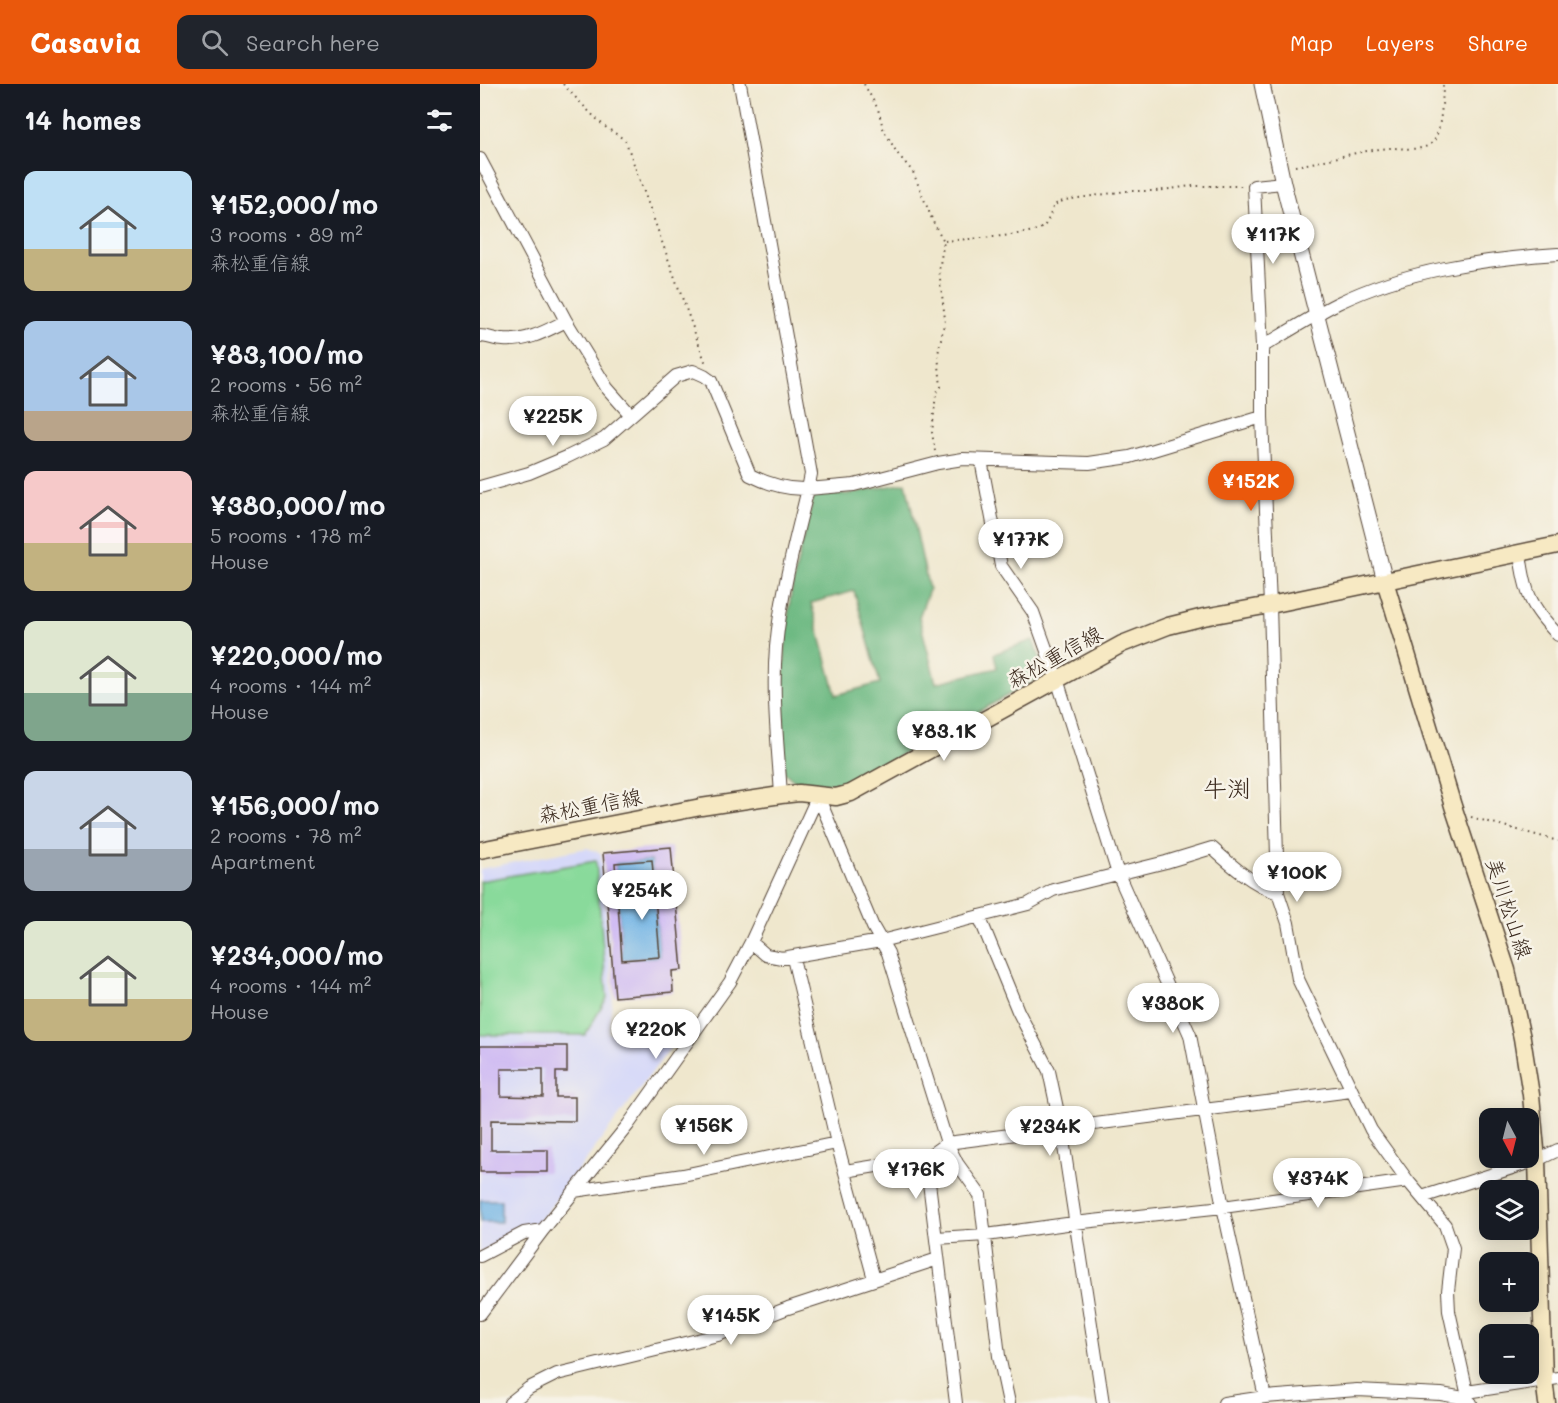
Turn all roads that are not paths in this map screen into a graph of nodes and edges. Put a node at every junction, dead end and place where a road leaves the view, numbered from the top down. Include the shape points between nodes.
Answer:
1 (740, 84) edge
2 (1262, 84) edge
3 (480, 159) edge
4 (1282, 175) junction
5 (1558, 254) edge
6 (1317, 316) junction
7 (566, 321) junction
8 (480, 336) edge
9 (1262, 347) junction
10 (630, 414) junction
11 (1262, 417) junction
12 (981, 460) junction
13 (480, 487) edge
14 (808, 489) junction
15 (1558, 545) edge
16 (1520, 553) junction
17 (1385, 581) junction
18 (1270, 605) junction
19 (1558, 635) edge
20 (1057, 679) junction
21 (781, 795) junction
22 (818, 796) junction
23 (480, 850) edge
24 (1118, 874) junction
25 (1278, 893) junction
26 (979, 916) junction
27 (881, 941) junction
28 (752, 942) junction
29 (793, 957) junction
30 (1351, 1091) junction
31 (1533, 1108) edge
32 (1205, 1109) junction
33 (1061, 1127) junction
34 (837, 1143) junction
35 (947, 1143) junction
36 (1558, 1150) edge
37 (926, 1158) junction
38 (1539, 1159) edge
39 (1512, 1168) edge
40 (1538, 1168) edge
41 (845, 1171) junction
42 (1408, 1181) junction
43 (574, 1191) junction
44 (1422, 1197) junction
45 (1223, 1207) junction
46 (1074, 1223) junction
47 (543, 1230) junction
48 (986, 1235) junction
49 (936, 1238) junction
50 (480, 1256) edge
51 (938, 1259) junction
52 (874, 1279) junction
53 (480, 1314) edge
54 (1551, 1378) edge
55 (1265, 1397) junction
56 (1368, 1397) edge
57 (1467, 1398) edge
58 (1287, 1399) edge
59 (510, 1403) edge
60 (956, 1403) edge
61 (1009, 1403) edge
62 (1103, 1403) edge
63 (1224, 1403) edge
64 (1547, 1403) edge

1 - 14 street via 811,474
2 - 4 street
3 - 7 street
4 - 6 street
4 - 9 street via 1254,186
5 - 6 street via 1477,262 1410,276 1338,303
6 - 9 street
6 - 17 street
7 - 8 street via 524,339
7 - 10 street via 607,388
9 - 11 street
10 - 13 street via 604,439 529,473
10 - 14 street via 676,376 693,371 704,375 711,381 750,475 766,483
11 - 12 street via 1130,457 1044,463
11 - 18 street
12 - 14 street via 938,463 854,485
12 - 20 street via 1001,566 1033,612
14 - 21 street via 783,592 776,648
15 - 16 main road, 森松重信線
16 - 17 main road, 森松重信線
16 - 19 street via 1528,597
17 - 18 main road, 森松重信線
17 - 31 main road, 美川松山線 via 1507,970
18 - 20 main road, 森松重信線 via 1168,626 1122,644
18 - 25 street
20 - 22 main road, 森松重信線 via 851,793
20 - 24 street
21 - 22 main road, 森松重信線
21 - 23 main road, 森松重信線
22 - 27 street
22 - 28 street
24 - 25 street via 1212,848 1265,889
24 - 26 street via 1053,890 1028,904
24 - 32 street via 1190,1035
25 - 30 street via 1288,922 1298,979
26 - 27 street
26 - 33 street via 1018,1011 1049,1071
27 - 29 street
27 - 35 street
28 - 29 street via 766,955
28 - 43 street via 730,982 628,1125
29 - 34 street
30 - 32 street
30 - 42 street via 1371,1130
32 - 33 street
32 - 45 street
33 - 35 street
33 - 46 street
34 - 41 street
34 - 43 street via 683,1175
35 - 37 street
35 - 48 street via 980,1195
36 - 38 street
37 - 41 street
37 - 49 street
39 - 44 street
40 - 54 main road, 美川松山線
41 - 52 street
42 - 44 street
42 - 45 street
43 - 47 street
44 - 57 street via 1445,1225 1453,1248 1449,1311
45 - 46 street
45 - 55 street
46 - 48 street
46 - 62 street
47 - 50 street via 524,1233
47 - 53 street
48 - 49 street
48 - 61 street via 999,1356
49 - 51 street
51 - 52 street
51 - 60 street
52 - 59 street via 718,1335 557,1374
54 - 57 street
54 - 64 main road, 美川松山線
55 - 58 street
55 - 63 street
56 - 57 street via 1441,1394
56 - 58 street

